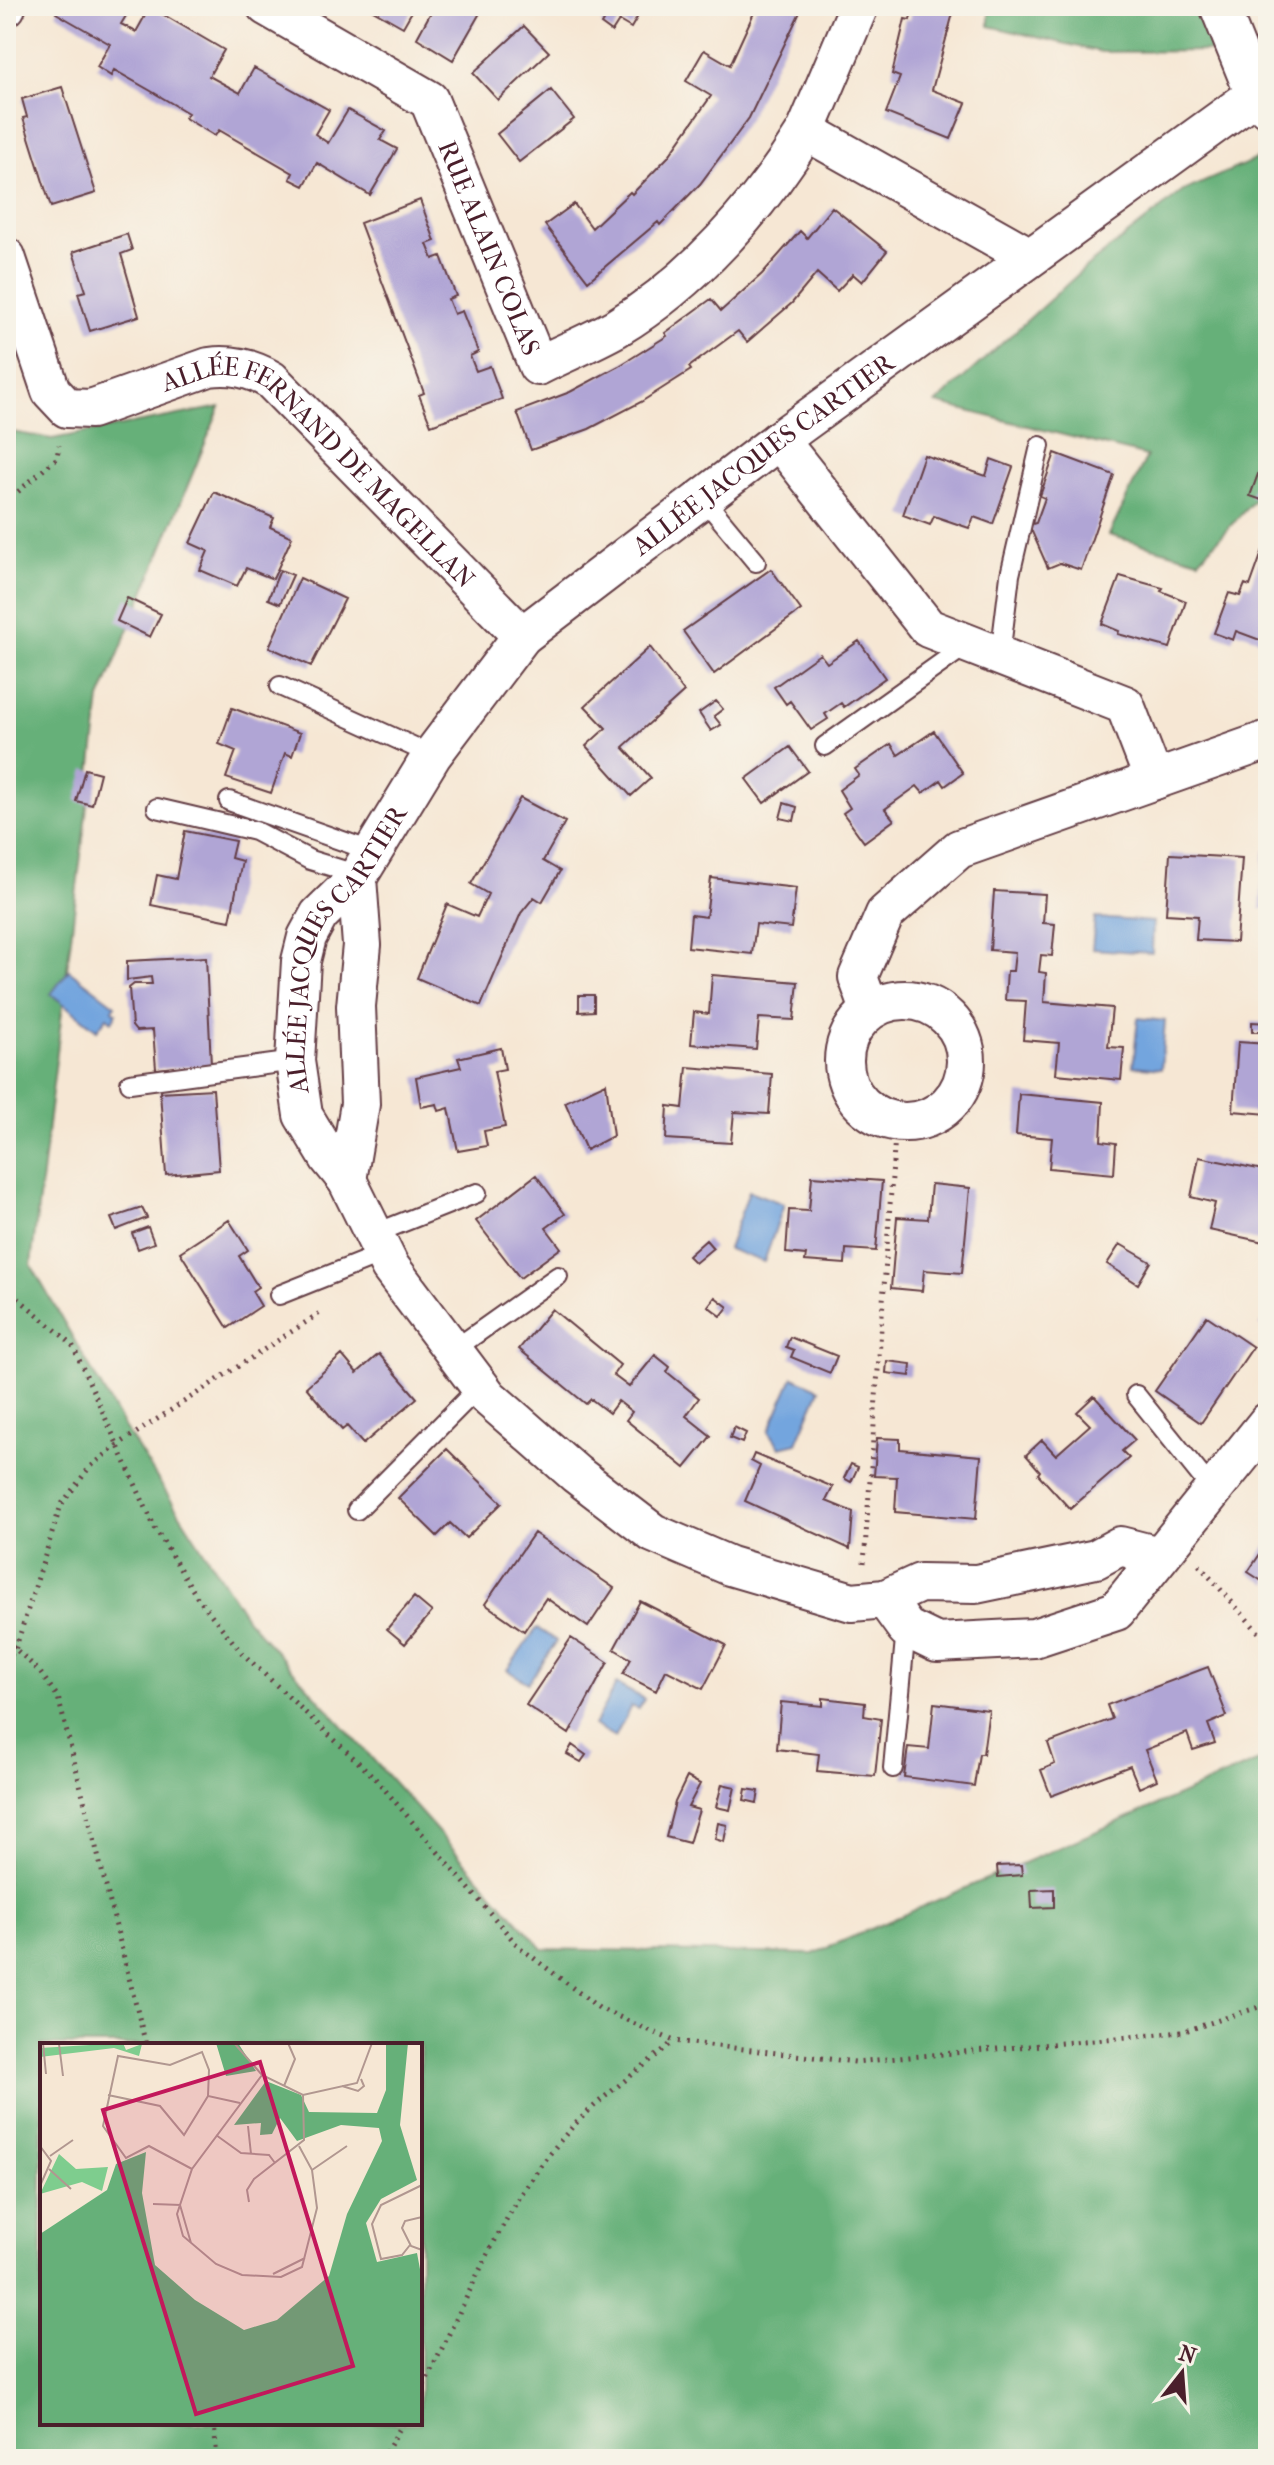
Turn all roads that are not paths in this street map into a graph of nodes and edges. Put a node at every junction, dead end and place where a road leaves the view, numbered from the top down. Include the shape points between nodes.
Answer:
1 (266, 6) edge
2 (859, 6) edge
3 (1219, 6) edge
4 (1261, 102) edge
5 (806, 131) junction
6 (6, 257) edge
7 (1030, 257) junction
8 (779, 440) junction
9 (1040, 446) dead end
10 (703, 498) junction
11 (756, 562) dead end
12 (522, 636) junction
13 (984, 650) junction
14 (280, 686) dead end
15 (1268, 740) edge
16 (825, 746) dead end
17 (432, 755) junction
18 (1154, 780) junction
19 (229, 801) dead end
20 (157, 808) dead end
21 (362, 868) junction
22 (870, 1010) junction
23 (295, 1061) junction
24 (130, 1083) dead end
25 (359, 1114) junction
26 (309, 1128) junction
27 (347, 1180) junction
28 (477, 1193) dead end
29 (376, 1245) junction
30 (558, 1276) dead end
31 (279, 1295) dead end
32 (452, 1351) junction
33 (480, 1386) junction
34 (1136, 1395) dead end
35 (1265, 1434) edge
36 (1214, 1492) junction
37 (357, 1510) dead end
38 (1167, 1547) junction
39 (884, 1609) junction
40 (893, 1768) dead end

1 - 5 street, RUE ALAIN COLAS via 429,100 538,366 617,328 691,271 778,176
2 - 5 street
3 - 4 street
4 - 7 street, ALLÉE JACQUES CARTIER
5 - 7 street
6 - 12 street, ALLÉE FERNAND DE MAGELLAN via 51,391 67,408 91,409 209,367 257,372 271,380
7 - 8 street, ALLÉE JACQUES CARTIER
8 - 10 street, ALLÉE JACQUES CARTIER
8 - 13 street via 928,628
9 - 13 lane via 1010,575
10 - 11 lane
10 - 12 street, ALLÉE JACQUES CARTIER
12 - 17 street, ALLÉE JACQUES CARTIER
13 - 16 lane
13 - 18 street via 1125,705
14 - 17 lane
15 - 18 street
17 - 21 street, ALLÉE JACQUES CARTIER
18 - 22 street via 959,849 885,914 858,977
19 - 21 lane
20 - 21 lane via 255,831 310,860
21 - 23 street, ALLÉE JACQUES CARTIER via 319,915 307,937
21 - 25 street via 356,1006
22 - 22 street via 845,1043 848,1085 859,1102 896,1122 935,1115 961,1086 966,1067 965,1047 951,1021 927,1004 908,999
23 - 24 lane
23 - 26 street, ALLÉE JACQUES CARTIER
25 - 26 street via 347,1130 337,1133
25 - 27 street
26 - 27 street, ALLÉE JACQUES CARTIER
27 - 29 street, ALLÉE JACQUES CARTIER
28 - 29 lane
29 - 31 lane
29 - 32 street, ALLÉE JACQUES CARTIER
30 - 32 lane
32 - 33 street, ALLÉE JACQUES CARTIER
33 - 37 lane
33 - 39 street, ALLÉE JACQUES CARTIER via 576,1474 653,1533 730,1566
34 - 36 lane
35 - 36 street, ALLÉE JACQUES CARTIER
36 - 38 street, ALLÉE JACQUES CARTIER
38 - 39 street via 1120,1546 1096,1559 976,1584 920,1583
38 - 39 street, ALLÉE JACQUES CARTIER via 1116,1611 1034,1638 937,1643
39 - 40 lane

